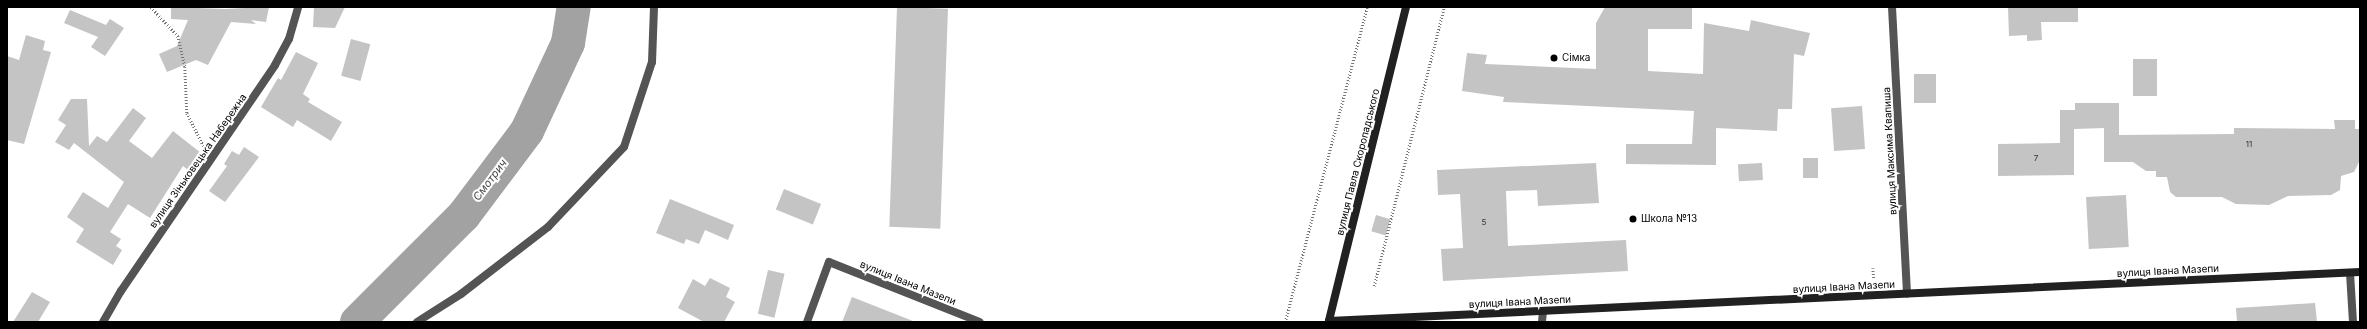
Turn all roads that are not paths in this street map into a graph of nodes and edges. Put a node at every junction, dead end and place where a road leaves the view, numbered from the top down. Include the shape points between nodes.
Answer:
1 (298, 7) edge
2 (654, 7) edge
3 (1406, 7) edge
4 (1892, 7) edge
5 (2360, 272) edge
6 (2350, 273) junction
7 (1907, 294) junction
8 (1543, 311) junction
9 (1329, 321) edge
10 (103, 322) edge
11 (417, 322) edge
12 (807, 322) edge
13 (980, 322) edge
14 (1542, 322) edge
15 (2353, 322) edge

1 - 10 street, вулиця Зіньковецька Набережна via 289,39 275,65
2 - 11 street via 652,62 624,147 548,227 461,294
3 - 9 street, вулиця Павла Скоропадського
4 - 7 street, вулиця Максима Квапиша
5 - 6 street, вулиця Івана Мазепи
6 - 7 street, вулиця Івана Мазепи
6 - 15 street
7 - 8 street, вулиця Івана Мазепи
8 - 9 street, вулиця Івана Мазепи
8 - 14 street
12 - 13 street, вулиця Івана Мазепи via 829,262

